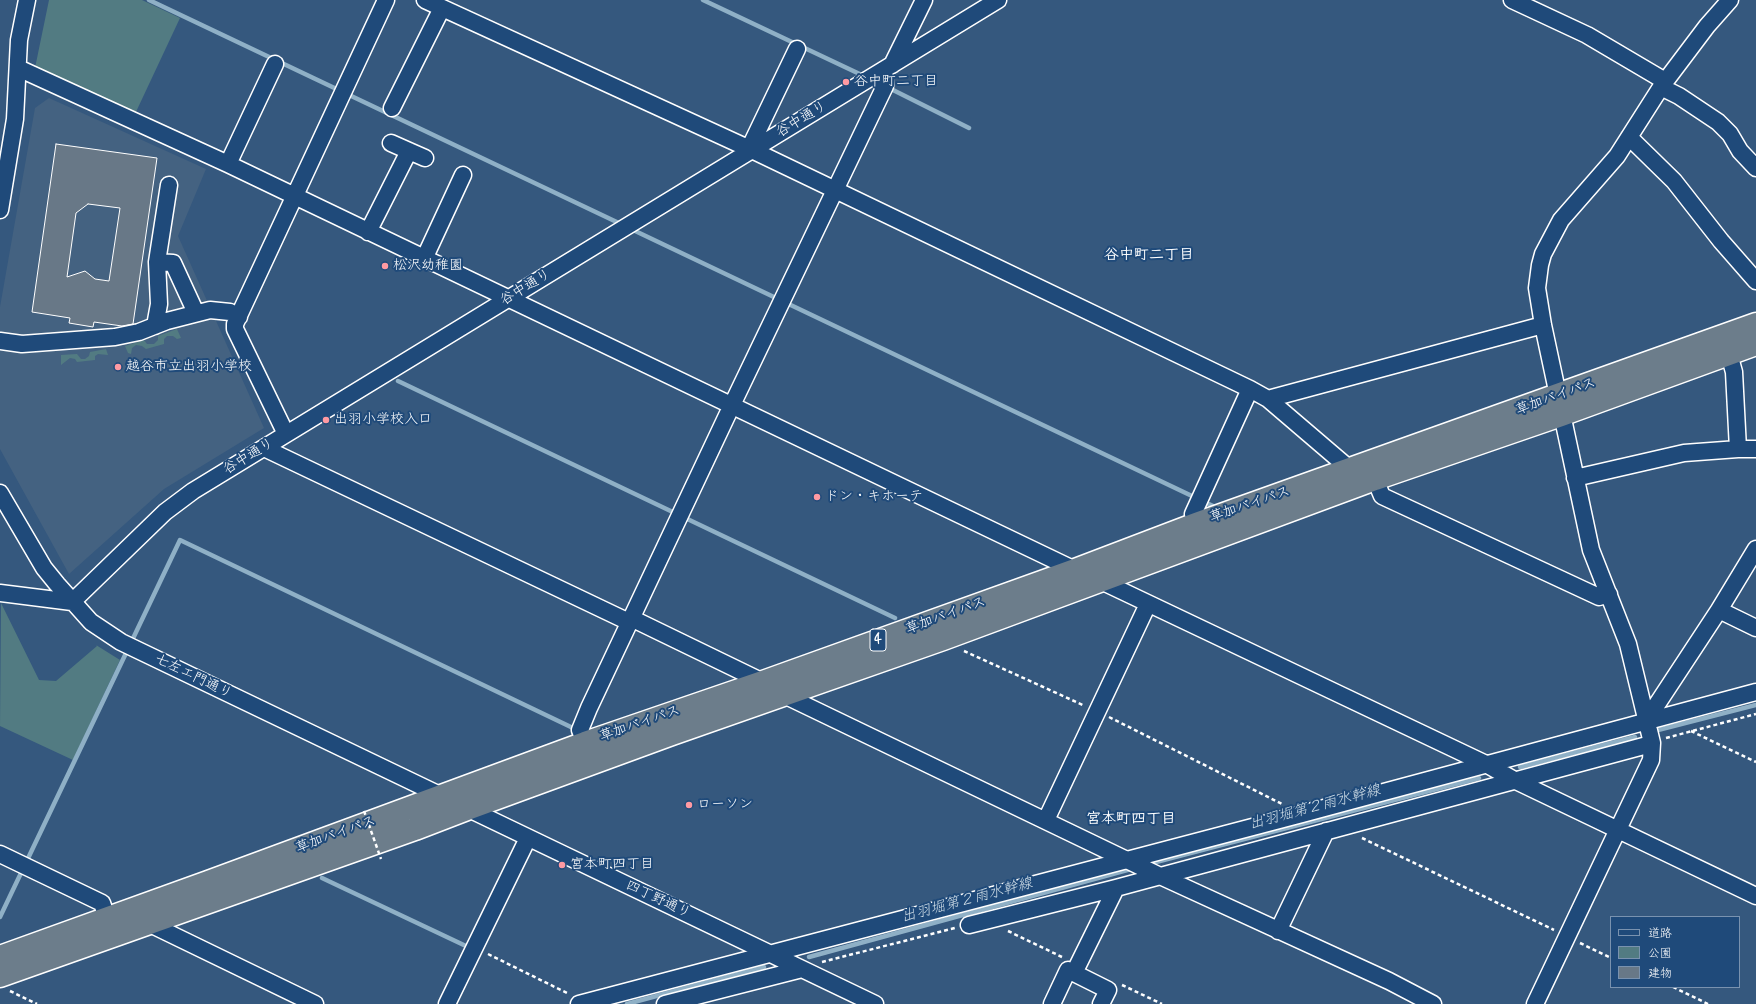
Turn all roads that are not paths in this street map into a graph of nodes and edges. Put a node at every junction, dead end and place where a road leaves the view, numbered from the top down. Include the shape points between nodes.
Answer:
1 (26, 0) edge
2 (386, 0) edge
3 (425, 0) edge
4 (924, 0) edge
5 (1512, 0) edge
6 (1730, 0) edge
7 (994, 1) edge
8 (442, 8) junction
9 (797, 49) dead end
10 (275, 64) dead end
11 (888, 67) junction
12 (18, 68) junction
13 (1663, 84) junction
14 (392, 108) dead end
15 (1629, 137) junction
16 (391, 143) dead end
17 (750, 150) junction
18 (409, 151) junction
19 (424, 158) dead end
20 (228, 164) junction
21 (1756, 168) edge
22 (463, 175) dead end
23 (169, 185) dead end
24 (834, 190) junction
25 (294, 197) junction
26 (0, 210) edge
27 (368, 232) junction
28 (424, 259) junction
29 (157, 262) junction
30 (1756, 281) edge
31 (508, 299) junction
32 (196, 313) junction
33 (239, 317) junction
34 (1756, 324) edge
35 (1543, 325) junction
36 (155, 326) junction
37 (0, 341) edge
38 (1756, 344) edge
39 (1730, 354) junction
40 (1250, 389) junction
41 (1268, 399) junction
42 (732, 405) junction
43 (1559, 406) junction
44 (286, 434) junction
45 (264, 448) junction
46 (1738, 449) junction
47 (1756, 449) edge
48 (1351, 470) junction
49 (1575, 478) junction
50 (1375, 479) junction
51 (0, 493) edge
52 (1196, 524) junction
53 (1756, 549) edge
54 (1074, 570) junction
55 (1101, 581) junction
56 (0, 593) edge
57 (1608, 594) junction
58 (72, 602) junction
59 (1148, 604) junction
60 (1719, 610) junction
61 (630, 620) junction
62 (1756, 628) edge
63 (763, 682) junction
64 (1756, 692) edge
65 (784, 694) junction
66 (1646, 721) junction
67 (585, 743) junction
68 (1652, 743) junction
69 (1486, 764) junction
70 (1516, 781) junction
71 (441, 796) junction
72 (467, 809) junction
73 (1046, 820) junction
74 (1333, 829) junction
75 (1617, 831) junction
76 (528, 838) junction
77 (0, 854) edge
78 (1127, 859) junction
79 (1158, 875) junction
80 (1116, 888) junction
81 (1756, 896) edge
82 (107, 918) junction
83 (150, 924) junction
84 (969, 925) road end
85 (1278, 931) junction
86 (771, 954) junction
87 (0, 957) edge
88 (800, 968) junction
89 (1074, 973) junction
90 (4, 983) edge
91 (582, 1003) edge
92 (315, 1004) edge
93 (447, 1004) edge
94 (665, 1004) edge
95 (875, 1004) edge
96 (1052, 1004) edge
97 (1101, 1004) edge
98 (1433, 1004) edge
99 (1535, 1004) edge

1 - 12 street via 19,40
2 - 25 street
3 - 8 street
4 - 11 street
5 - 13 street via 1587,35
6 - 13 street
7 - 11 street, 谷中通り
8 - 14 street
8 - 17 street
9 - 17 street
10 - 20 street
11 - 17 street, 谷中通り
11 - 24 street via 885,86
12 - 20 street
12 - 26 street via 15,119
13 - 15 street
13 - 21 street via 1718,122
15 - 30 street via 1674,181 1721,242
15 - 35 street via 1617,156 1561,220 1543,254 1537,288
16 - 18 street
17 - 24 street
17 - 31 street, 谷中通り
18 - 19 street
18 - 27 street
20 - 25 street
22 - 28 street
23 - 29 street
24 - 40 street
24 - 42 street
25 - 27 street
25 - 33 street
27 - 28 street
28 - 31 street
29 - 32 street via 173,263
29 - 36 street via 158,304
31 - 42 street
31 - 44 street, 谷中通り
32 - 33 street via 219,310
32 - 36 street
33 - 44 street via 235,329
34 - 43 highway, 草加バイパス / 4
35 - 41 street
35 - 43 street
36 - 37 street via 139,332 92,340 22,344
38 - 39 highway, 草加バイパス / 4
39 - 43 highway, 草加バイパス / 4
39 - 46 street via 1734,372
40 - 41 street
40 - 52 street via 1193,514
41 - 48 street
42 - 54 street
42 - 61 street
43 - 48 highway, 草加バイパス / 4
43 - 49 street
43 - 50 highway, 草加バイパス / 4
44 - 45 street, 谷中通り
45 - 58 street, 谷中通り via 178,501
45 - 61 street
46 - 47 street
46 - 49 street via 1684,453
48 - 52 highway, 草加バイパス / 4
49 - 57 street via 1591,550
50 - 55 highway, 草加バイパス / 4
50 - 57 street via 1382,496 1599,597
51 - 58 street, 七左エ門通り via 44,568
52 - 54 highway, 草加バイパス / 4
53 - 60 street
54 - 55 street
54 - 63 highway, 草加バイパス / 4
55 - 59 street
55 - 65 highway, 草加バイパス / 4
56 - 58 street
57 - 66 street via 1628,644
58 - 71 street, 七左エ門通り via 91,622 121,642
59 - 69 street
59 - 73 street
60 - 62 street
60 - 66 street
61 - 63 street
61 - 67 street via 580,730
63 - 67 highway, 草加バイパス / 4
64 - 66 street
65 - 72 highway, 草加バイパス / 4
65 - 73 street
66 - 68 street
66 - 69 street
67 - 71 highway, 草加バイパス / 4
68 - 70 street
68 - 75 street via 1651,760
69 - 70 street
69 - 78 street
70 - 74 street
70 - 75 street
71 - 72 street, 四丁野通り
71 - 82 highway, 草加バイパス / 4
72 - 76 street, 四丁野通り
72 - 83 highway, 草加バイパス / 4 via 415,830
73 - 78 street
74 - 79 street
74 - 85 street
75 - 81 street
75 - 99 street
76 - 86 street, 四丁野通り
76 - 93 street
77 - 82 street via 102,903
78 - 79 street
78 - 86 street
79 - 80 street
79 - 85 street
80 - 84 street via 1099,890
80 - 89 street
82 - 87 highway, 草加バイパス / 4
83 - 90 highway, 草加バイパス / 4
83 - 92 street
85 - 98 street via 1389,981
86 - 88 street, 四丁野通り
86 - 91 street
88 - 94 street
88 - 95 street, 四丁野通り
89 - 96 street via 1068,970
89 - 97 street via 1108,990

